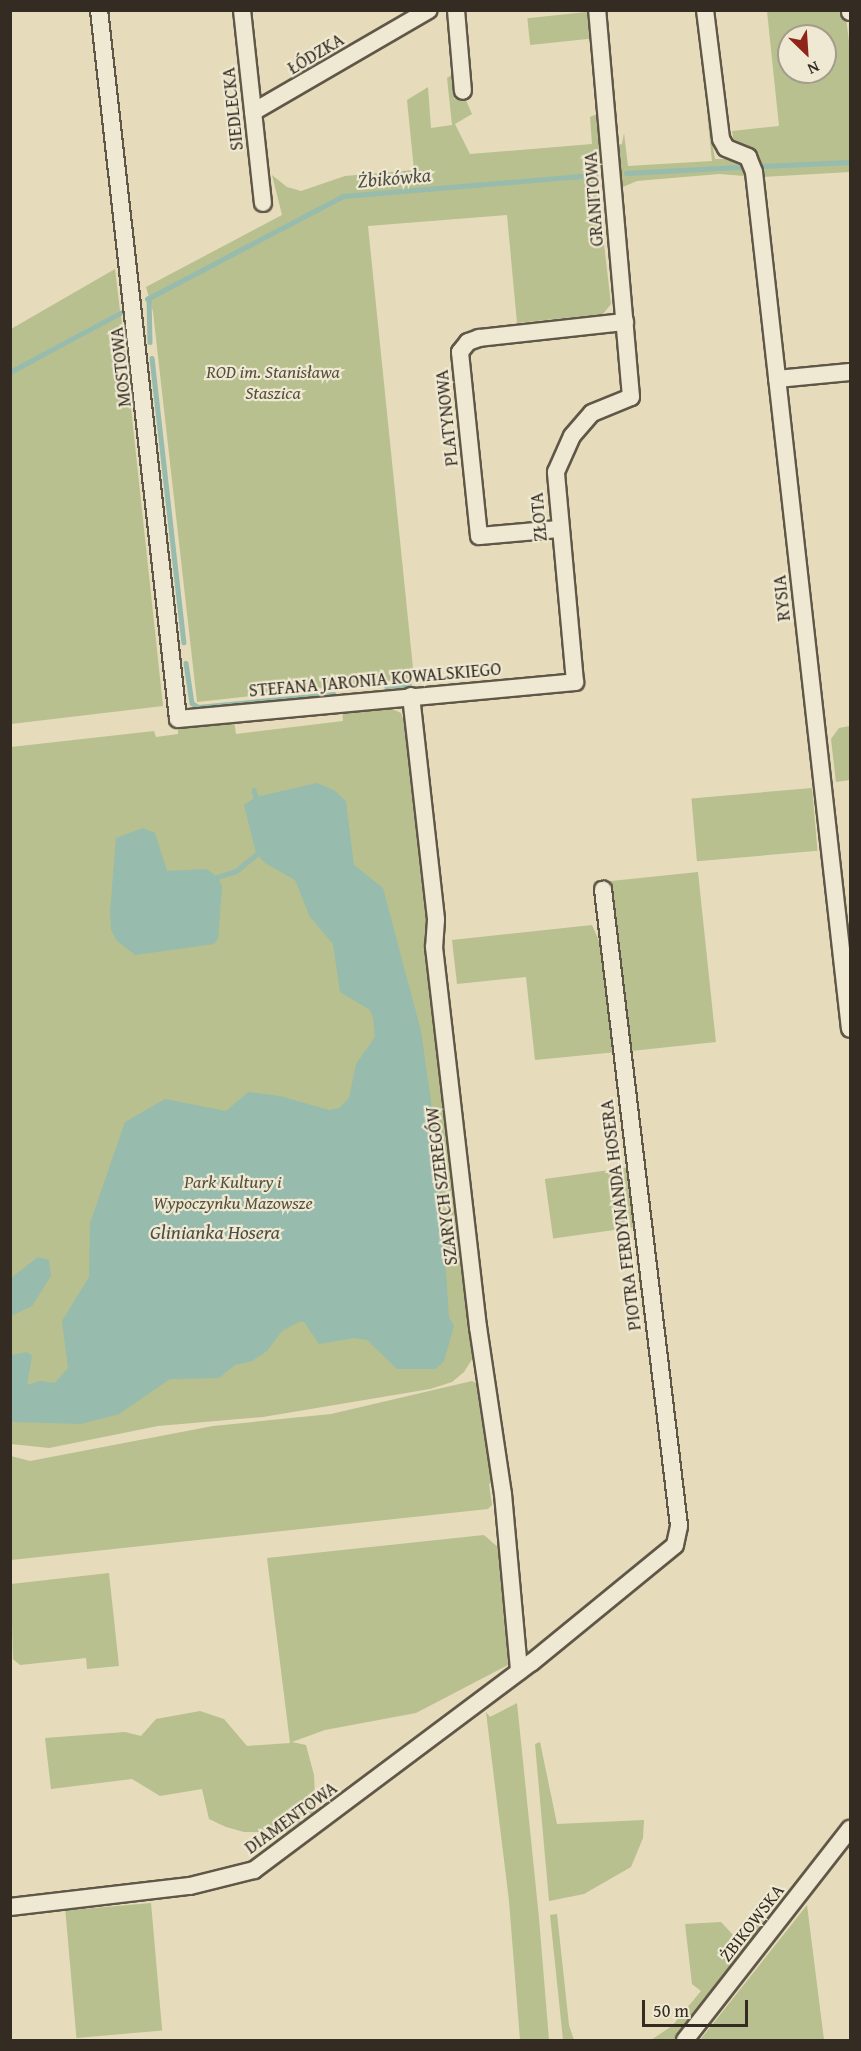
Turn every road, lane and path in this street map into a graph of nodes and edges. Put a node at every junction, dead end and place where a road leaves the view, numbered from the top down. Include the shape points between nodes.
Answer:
1 (99, 10) edge
2 (242, 10) edge
3 (429, 10) edge
4 (456, 10) edge
5 (597, 10) edge
6 (705, 10) edge
7 (463, 91) dead end
8 (253, 112) junction
9 (263, 203) dead end
10 (625, 322) junction
11 (850, 372) edge
12 (777, 379) junction
13 (630, 386) joint
14 (559, 529) junction
15 (575, 682) joint
16 (411, 696) junction
17 (178, 719) joint
18 (603, 890) dead end
19 (850, 1029) edge
20 (678, 1535) joint
21 (519, 1671) junction
22 (850, 1829) edge
23 (10, 1906) edge
24 (685, 2040) edge

1 - 17 street, MOSTOWA
2 - 8 street, SIEDLECKA
3 - 8 street, ŁÓDZKA
4 - 7 street
5 - 10 street, GRANITOWA
6 - 12 street, RYSIA via 721,140 726,148 746,155 752,164
8 - 9 street, SIEDLECKA
10 - 13 street, GRANITOWA
10 - 14 street, PLATYNOWA via 479,338 468,342 460,352 479,536
11 - 12 street
12 - 19 street, RYSIA
13 - 14 street, ZŁOTA via 631,397 592,413 565,447 555,481
14 - 15 street, ZŁOTA
15 - 16 street, STEFANA JARONIA KOWALSKIEGO
16 - 17 street, STEFANA JARONIA KOWALSKIEGO
16 - 21 street, SZARYCH SZEREGÓW via 436,920 434,946 478,1327 504,1503
18 - 20 street, PIOTRA FERDYNANDA HOSERA
20 - 21 street, DIAMENTOWA via 671,1550
21 - 23 street, DIAMENTOWA via 299,1840 254,1870 190,1886
22 - 24 street, ŻBIKOWSKA

